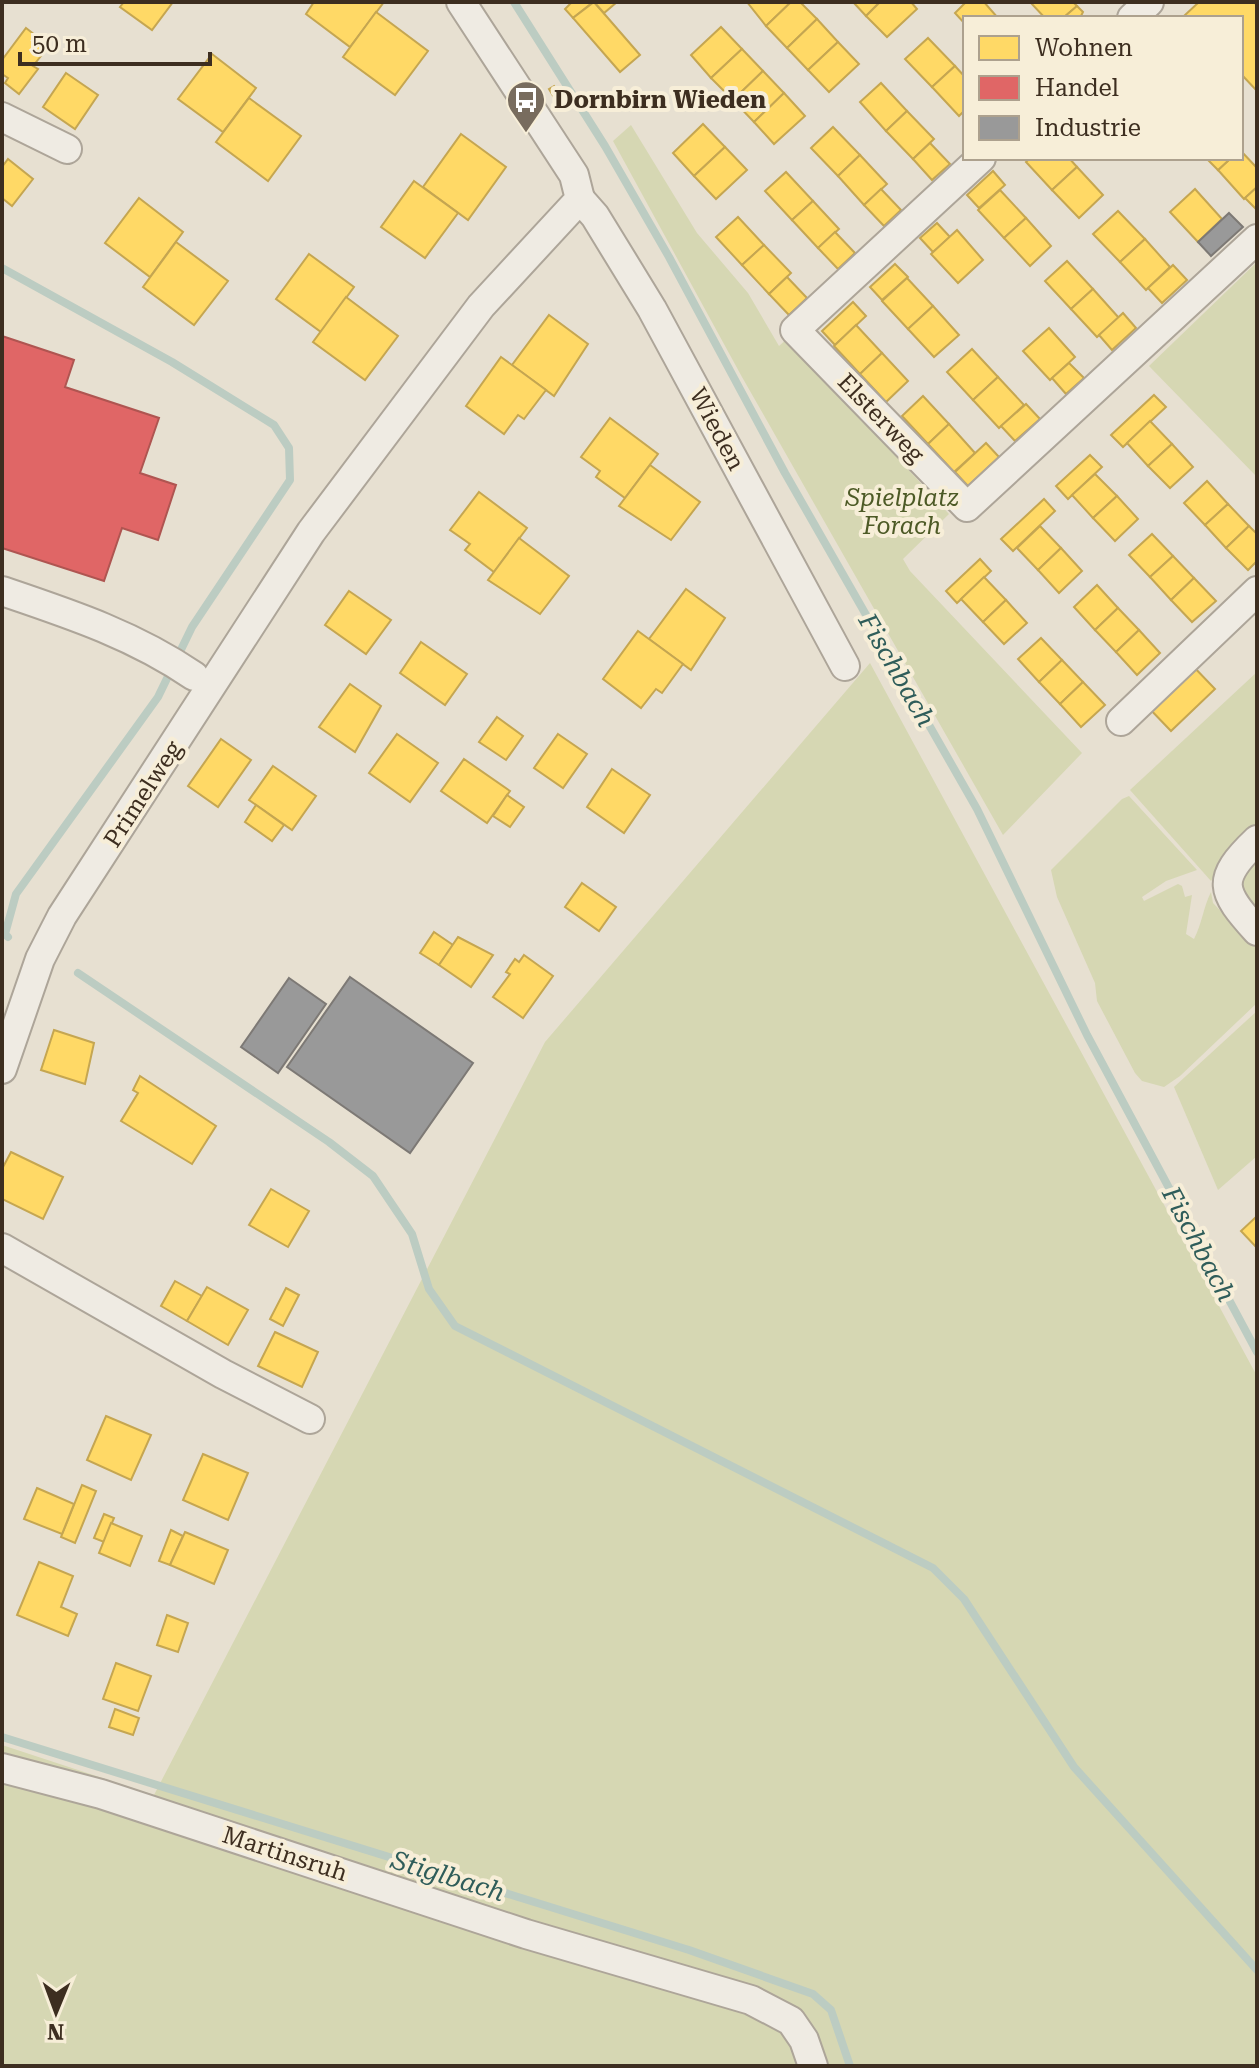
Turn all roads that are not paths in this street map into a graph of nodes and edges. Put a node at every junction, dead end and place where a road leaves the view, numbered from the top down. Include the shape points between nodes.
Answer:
1 (461, 2) edge
2 (1149, 2) edge
3 (1134, 16) edge
4 (2, 117) edge
5 (67, 149) dead end
6 (979, 160) edge
7 (580, 199) junction
8 (1257, 239) edge
9 (2, 591) edge
10 (1257, 591) edge
11 (845, 666) dead end
12 (194, 676) dead end
13 (1121, 721) dead end
14 (1257, 840) edge
15 (1257, 931) edge
16 (2, 1069) edge
17 (2, 1248) edge
18 (310, 1419) dead end
19 (2, 1768) edge
20 (813, 2066) edge

1 - 7 street, Wieden via 574,175
2 - 3 street
4 - 5 street
6 - 8 street, Elsterweg via 795,330 967,507
7 - 11 street, Wieden via 652,309
7 - 16 street, Primelweg via 481,306 311,532 62,916 40,959
9 - 12 street via 98,624 155,650
10 - 13 street
14 - 15 street via 1233,863 1227,882 1229,900
17 - 18 street
19 - 20 street, Martinsruh via 101,1794 526,1934 751,2000 791,2021

